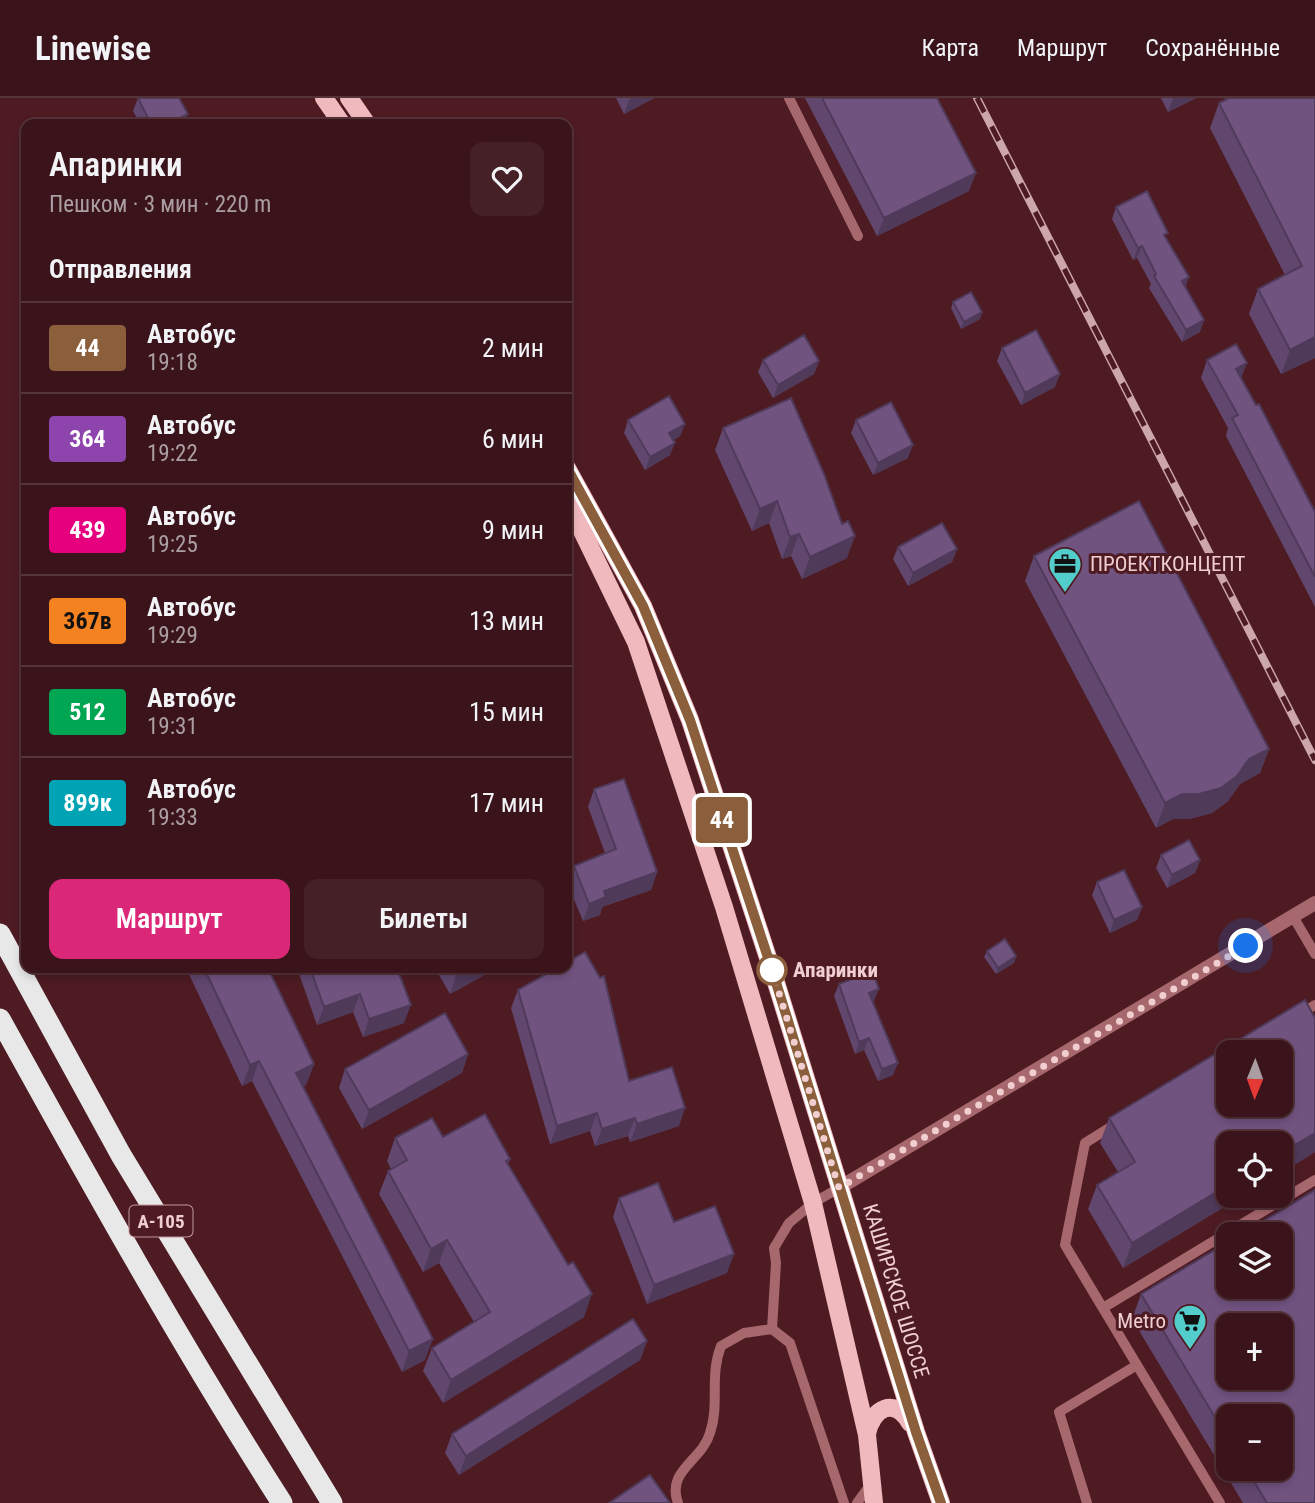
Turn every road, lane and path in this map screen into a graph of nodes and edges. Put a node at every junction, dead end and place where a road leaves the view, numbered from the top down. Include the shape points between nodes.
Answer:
1 (324, 98) edge
2 (349, 98) edge
3 (789, 98) edge
4 (339, 119) edge
5 (364, 119) edge
6 (858, 236) dead end
7 (572, 477) edge
8 (572, 510) edge
9 (1315, 903) edge
10 (1294, 918) junction
11 (0, 934) edge
12 (1315, 954) edge
13 (21, 972) edge
14 (21, 973) edge
15 (1315, 1004) edge
16 (0, 1018) edge
17 (1293, 1018) edge
18 (1121, 1121) edge
19 (1315, 1180) edge
20 (839, 1188) junction
21 (813, 1203) junction
22 (1102, 1308) junction
23 (772, 1329) junction
24 (1138, 1365) junction
25 (284, 1424) junction
26 (916, 1432) junction
27 (867, 1435) junction
28 (871, 1484) junction
29 (282, 1503) edge
30 (332, 1503) edge
31 (344, 1503) edge
32 (678, 1503) edge
33 (844, 1503) edge
34 (857, 1503) edge
35 (874, 1503) edge
36 (941, 1503) edge
37 (1087, 1503) edge
38 (1220, 1503) edge

1 - 4 main road
2 - 5 main road
3 - 6 lane
7 - 20 main road, КАШИРСКОЕ ШОССЕ via 643,606 690,720
8 - 21 main road via 636,642 661,713
9 - 10 street
10 - 12 lane
10 - 20 street
11 - 13 highway, А-105
14 - 25 highway, А-105 via 121,1155
15 - 17 lane
16 - 29 highway, А-105 via 91,1184
18 - 22 lane via 1085,1143 1065,1245
19 - 22 lane
20 - 21 lane
20 - 26 main road, КАШИРСКОЕ ШОССЕ
21 - 23 lane via 789,1223 775,1248
21 - 27 main road
22 - 24 lane
23 - 32 lane via 744,1333 721,1346 713,1370 710,1434 678,1475 674,1488
23 - 33 lane via 790,1343
24 - 37 lane via 1059,1412
24 - 38 lane
25 - 30 highway, А-105
25 - 31 lane
26 - 27 main road via 905,1413 886,1408 869,1421
26 - 36 main road, КАШИРСКОЕ ШОССЕ
27 - 28 main road
28 - 34 lane
28 - 35 main road

